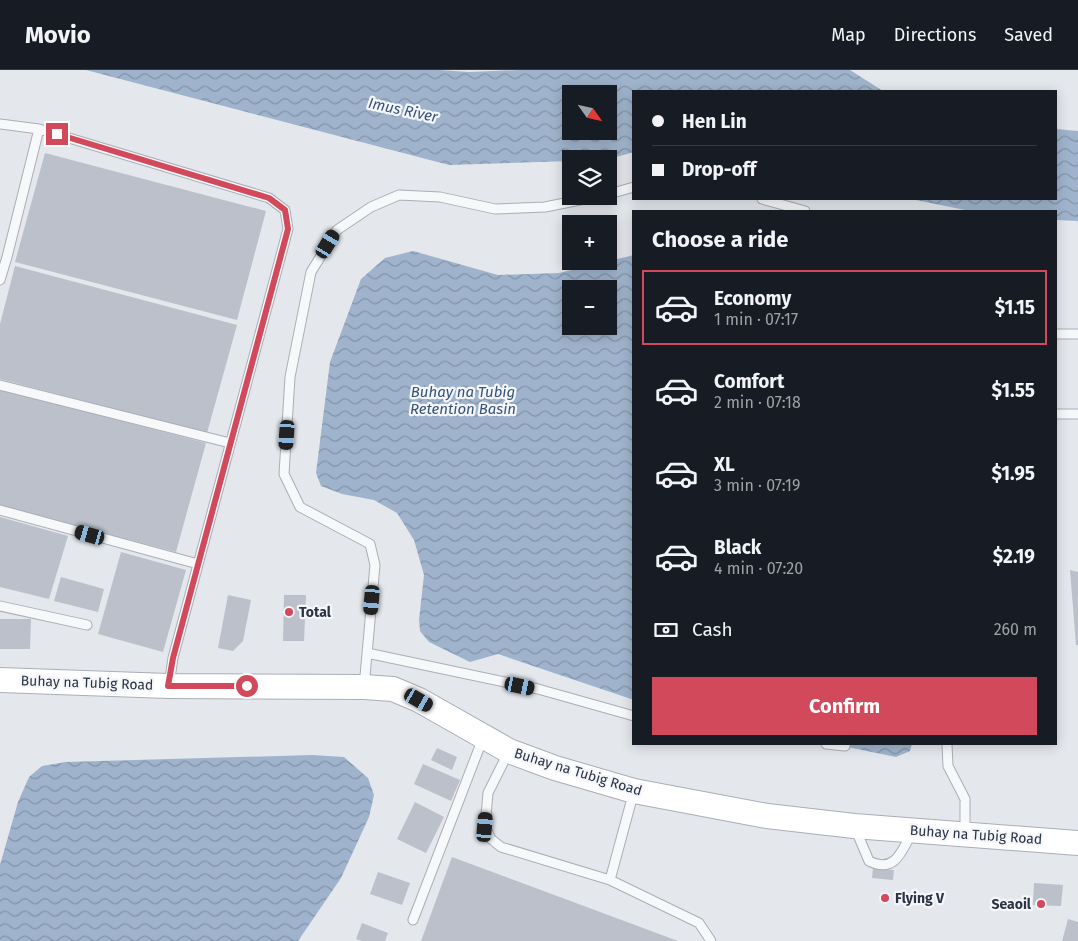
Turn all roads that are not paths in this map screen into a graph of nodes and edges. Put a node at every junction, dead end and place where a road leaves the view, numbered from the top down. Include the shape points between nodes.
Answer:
1 (0, 124) edge
2 (39, 129) junction
3 (632, 188) edge
4 (617, 192) edge
5 (766, 200) edge
6 (562, 204) edge
7 (801, 210) edge
8 (0, 280) edge
9 (1057, 334) edge
10 (1078, 334) edge
11 (0, 385) edge
12 (1057, 414) edge
13 (1078, 414) edge
14 (230, 443) junction
15 (0, 510) edge
16 (198, 564) junction
17 (0, 606) edge
18 (87, 625) dead end
19 (367, 653) junction
20 (0, 680) edge
21 (168, 686) junction
22 (364, 687) junction
23 (632, 715) edge
24 (483, 738) junction
25 (836, 745) edge
26 (947, 745) edge
27 (845, 746) dead end
28 (509, 751) junction
29 (634, 791) junction
30 (854, 826) junction
31 (913, 830) junction
32 (966, 834) junction
33 (1078, 843) edge
34 (610, 880) junction
35 (413, 920) dead end
36 (711, 941) edge

1 - 2 lane
2 - 8 lane
2 - 14 lane via 269,198 285,210 288,229
3 - 4 lane
5 - 7 lane
6 - 19 lane via 495,209 440,197 399,195 371,207 337,230 311,272 290,377 284,474 300,507 370,544 375,565
9 - 10 lane
11 - 14 lane
12 - 13 lane
14 - 16 lane
15 - 16 lane
16 - 21 lane
17 - 18 lane
19 - 22 lane
19 - 23 lane via 538,689
20 - 21 main road, Buhay na Tubig Road
21 - 22 main road, Buhay na Tubig Road
22 - 24 main road, Buhay na Tubig Road via 393,689 419,700
24 - 28 main road, Buhay na Tubig Road
24 - 35 lane
25 - 27 lane
26 - 32 lane via 948,766 965,799
28 - 29 main road, Buhay na Tubig Road
28 - 34 lane via 488,793 485,827 491,839 501,847
29 - 30 main road, Buhay na Tubig Road via 768,816
29 - 34 lane
30 - 31 main road, Buhay na Tubig Road
30 - 31 lane via 869,861 876,865 887,865 896,860
31 - 32 main road, Buhay na Tubig Road
32 - 33 main road, Buhay na Tubig Road
34 - 36 lane via 699,923

